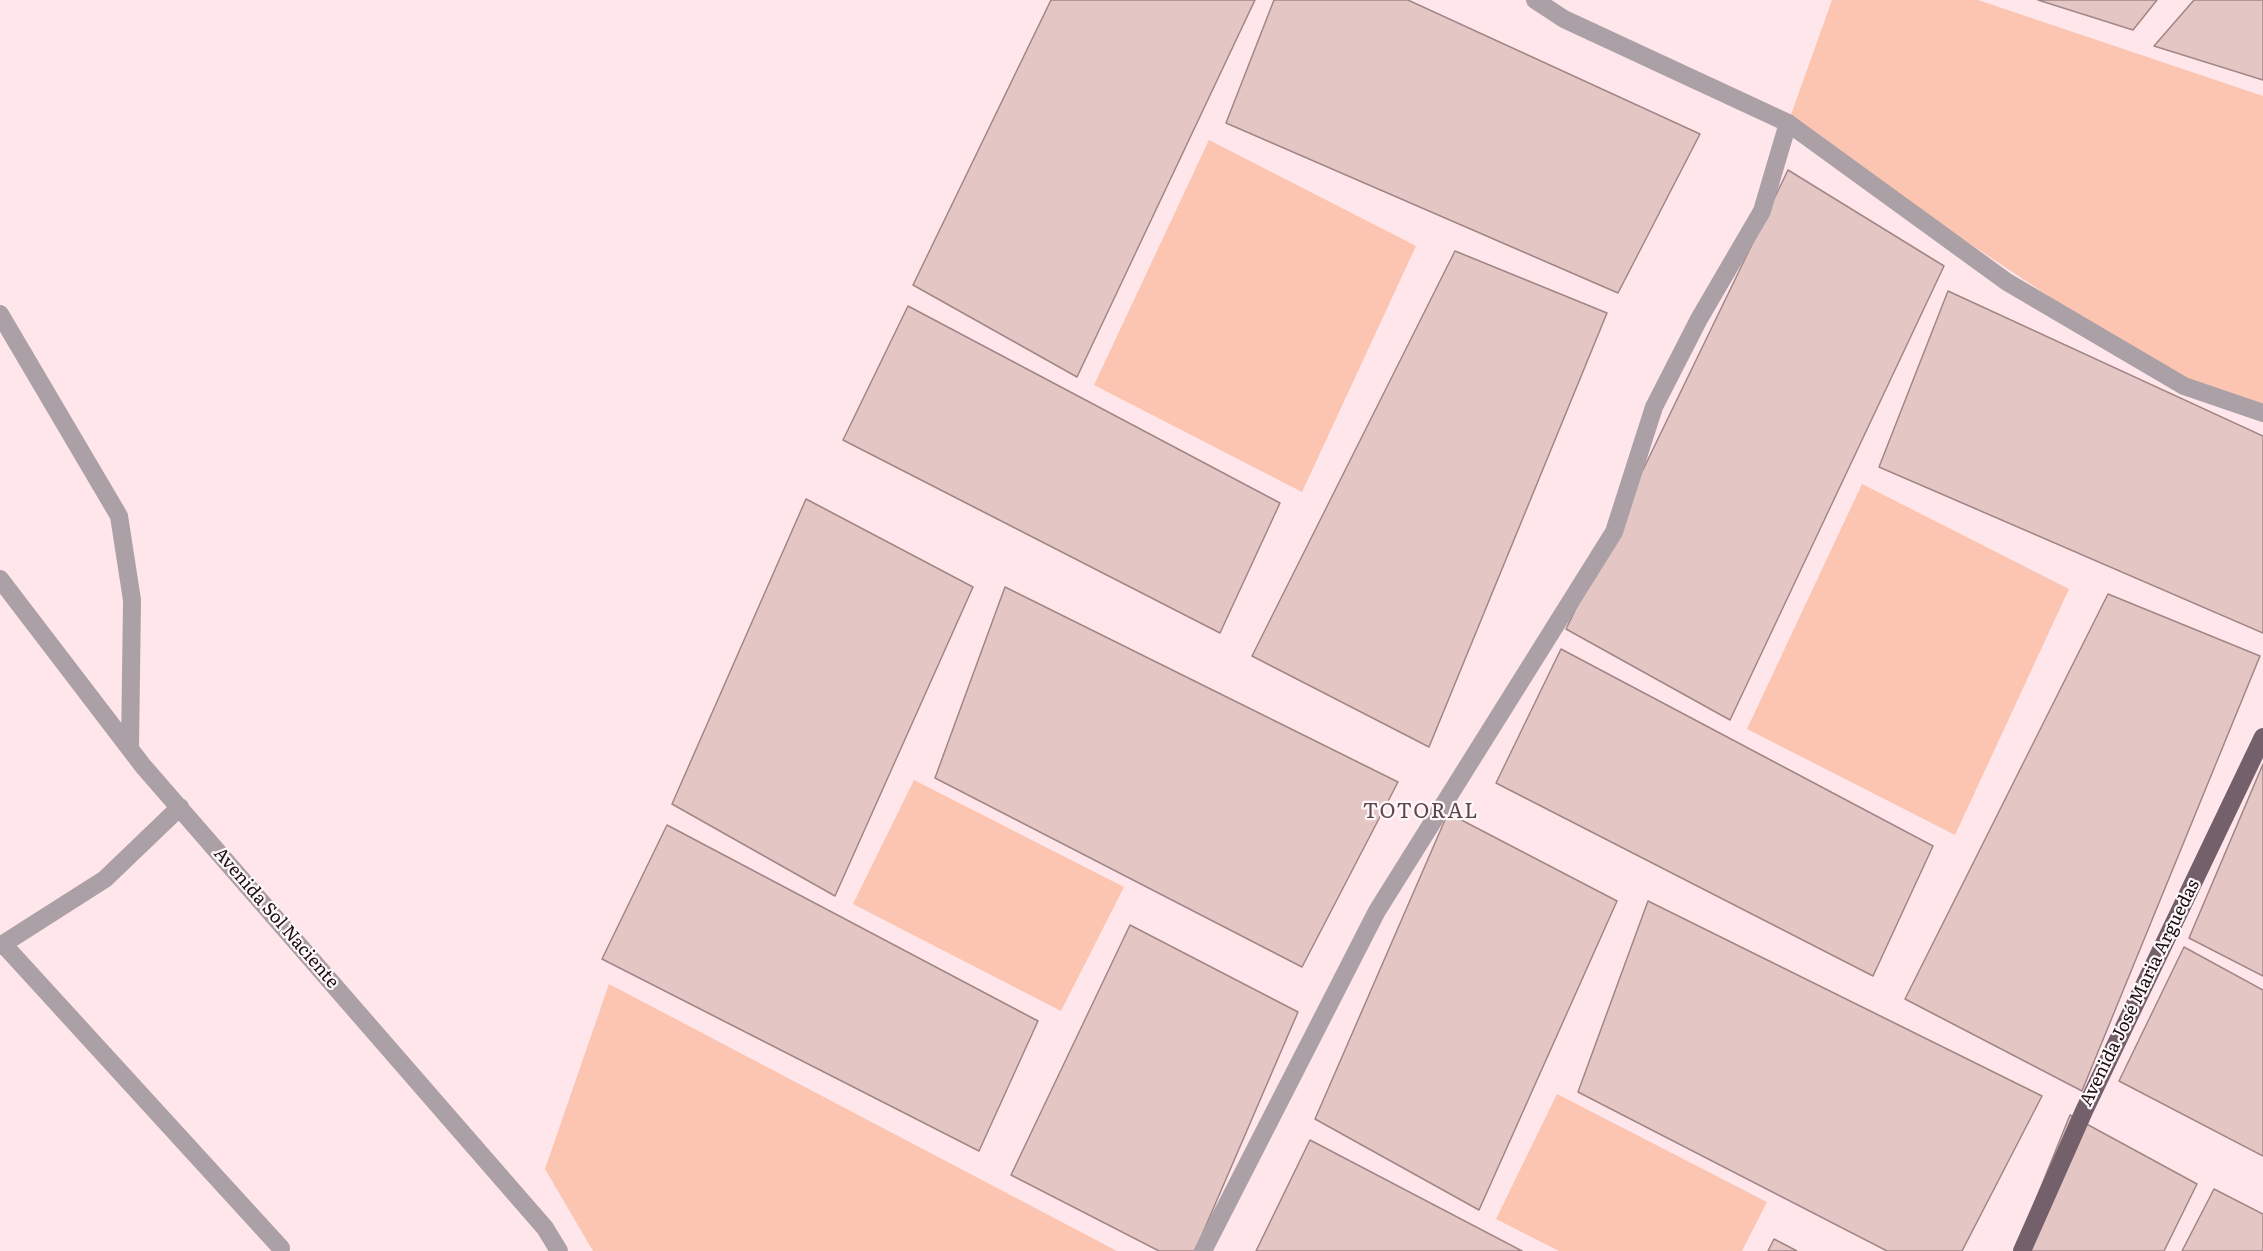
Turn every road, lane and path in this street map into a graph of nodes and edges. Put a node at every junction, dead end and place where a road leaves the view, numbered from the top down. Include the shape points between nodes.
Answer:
1 (1535, 0) edge
2 (1788, 123) junction
3 (0, 314) edge
4 (2263, 413) edge
5 (0, 579) edge
6 (2263, 737) edge
7 (130, 748) junction
8 (180, 807) junction
9 (2, 946) edge
10 (281, 1248) dead end
11 (559, 1251) edge
12 (1203, 1251) edge
13 (2022, 1251) edge

1 - 2 street via 1564,19
2 - 4 street via 2007,282 2184,386
2 - 12 street via 1762,211 1699,319 1654,407 1614,532 1377,911
3 - 7 street via 119,516 132,600
5 - 7 street, Avenida Sol Naciente
6 - 13 main road, Avenida José Maria Arguedas via 2084,1111
7 - 8 street, Avenida Sol Naciente
8 - 9 street via 105,879
8 - 11 street, Avenida Sol Naciente via 545,1228
9 - 10 street

